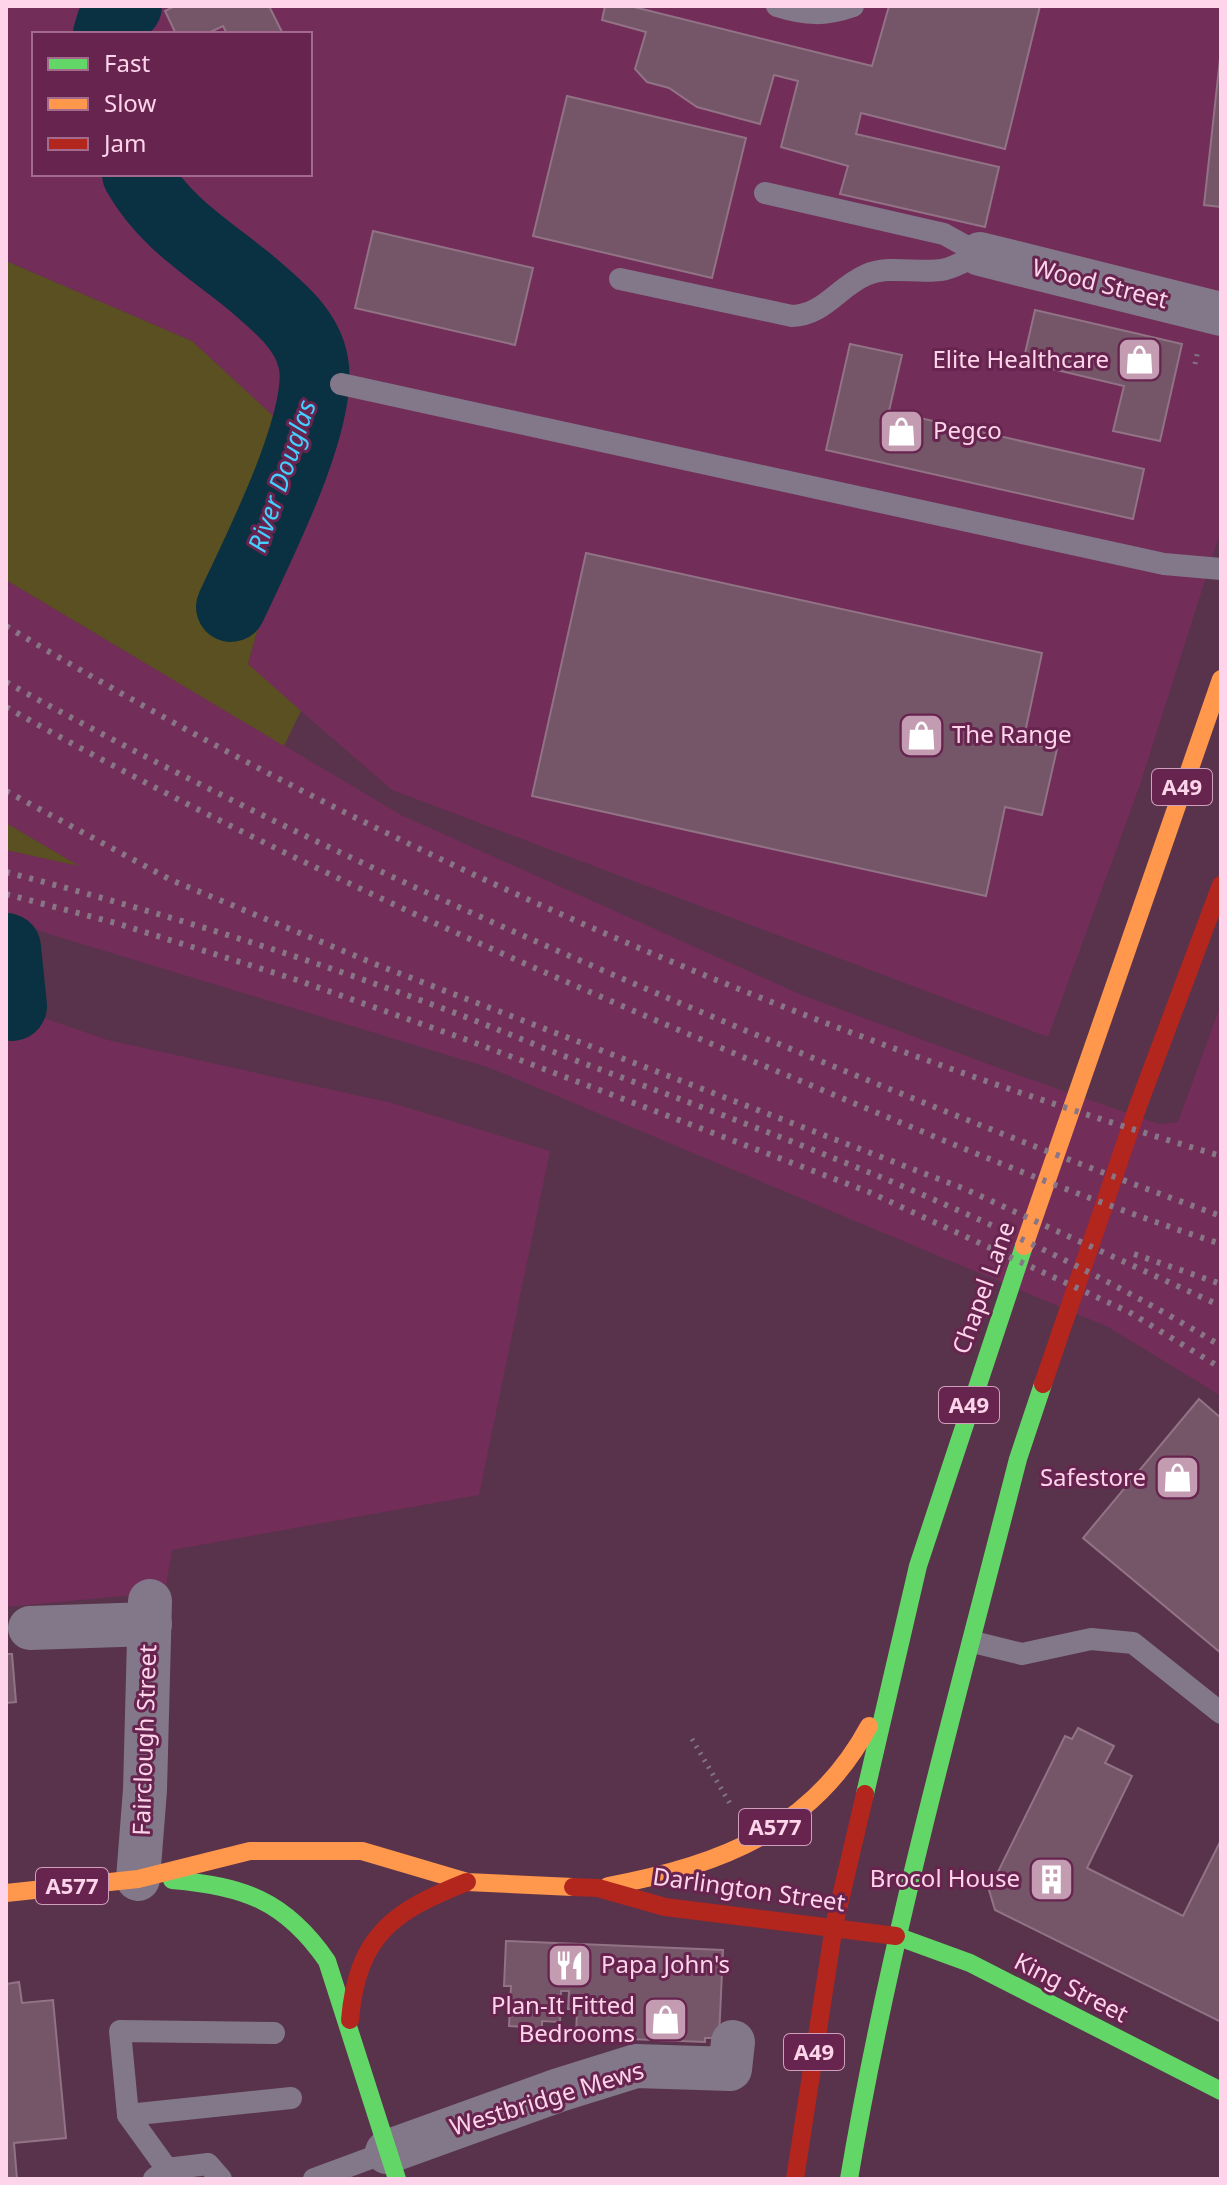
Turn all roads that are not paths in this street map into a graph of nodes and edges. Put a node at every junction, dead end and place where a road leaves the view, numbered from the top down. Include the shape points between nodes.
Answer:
1 (777, 6) edge
2 (853, 6) edge
3 (765, 193) dead end
4 (980, 254) junction
5 (620, 279) dead end
6 (1221, 314) edge
7 (341, 384) dead end
8 (1221, 569) edge
9 (1221, 679) edge
10 (1221, 885) edge
11 (30, 1628) dead end
12 (973, 1642) junction
13 (889, 1683) junction
14 (1221, 1713) edge
15 (138, 1879) junction
16 (467, 1882) junction
17 (598, 1888) junction
18 (6, 1893) edge
19 (834, 1926) junction
20 (896, 1936) junction
21 (274, 2033) dead end
22 (349, 2039) junction
23 (733, 2042) dead end
24 (1221, 2091) edge
25 (291, 2098) dead end
26 (128, 2115) junction
27 (392, 2166) edge
28 (165, 2176) edge
29 (221, 2179) edge
30 (314, 2179) edge
31 (795, 2179) edge
32 (849, 2179) edge

1 - 2 lane via 809,16
3 - 4 lane via 944,234
4 - 5 lane via 945,269 868,274 806,316
4 - 6 street, Wood Street
7 - 8 lane via 1164,564
9 - 13 highway, Chapel Lane / A49 via 978,1378 918,1566
10 - 12 highway, A49 via 1138,1106 1018,1459
11 - 15 street, Fairclough Street via 150,1612
12 - 14 lane via 1022,1654 1091,1639 1133,1643
12 - 20 highway, A49
13 - 17 highway, Darlington Street / A577 via 861,1745 800,1811 712,1860 676,1873
13 - 19 highway, Chapel Lane / A49
15 - 16 highway, Darlington Street / A577 via 250,1851 321,1850 362,1851
15 - 18 highway, Darlington Street / A577
15 - 22 highway, A577 via 232,1888 295,1917 327,1961
16 - 17 highway, Darlington Street / A577
16 - 22 highway, A577 via 422,1898 379,1929 355,1975
17 - 19 highway, Darlington Street / A577 via 665,1907
19 - 20 highway, Darlington Street / A577
19 - 31 highway, A49
20 - 24 highway, King Street / A577 via 970,1963
20 - 32 highway, A49
21 - 26 lane via 120,2031
22 - 27 highway, A577
23 - 27 street, Westbridge Mews via 730,2069 636,2066 559,2090
25 - 26 lane
26 - 28 lane
27 - 30 lane
28 - 29 lane via 208,2164

